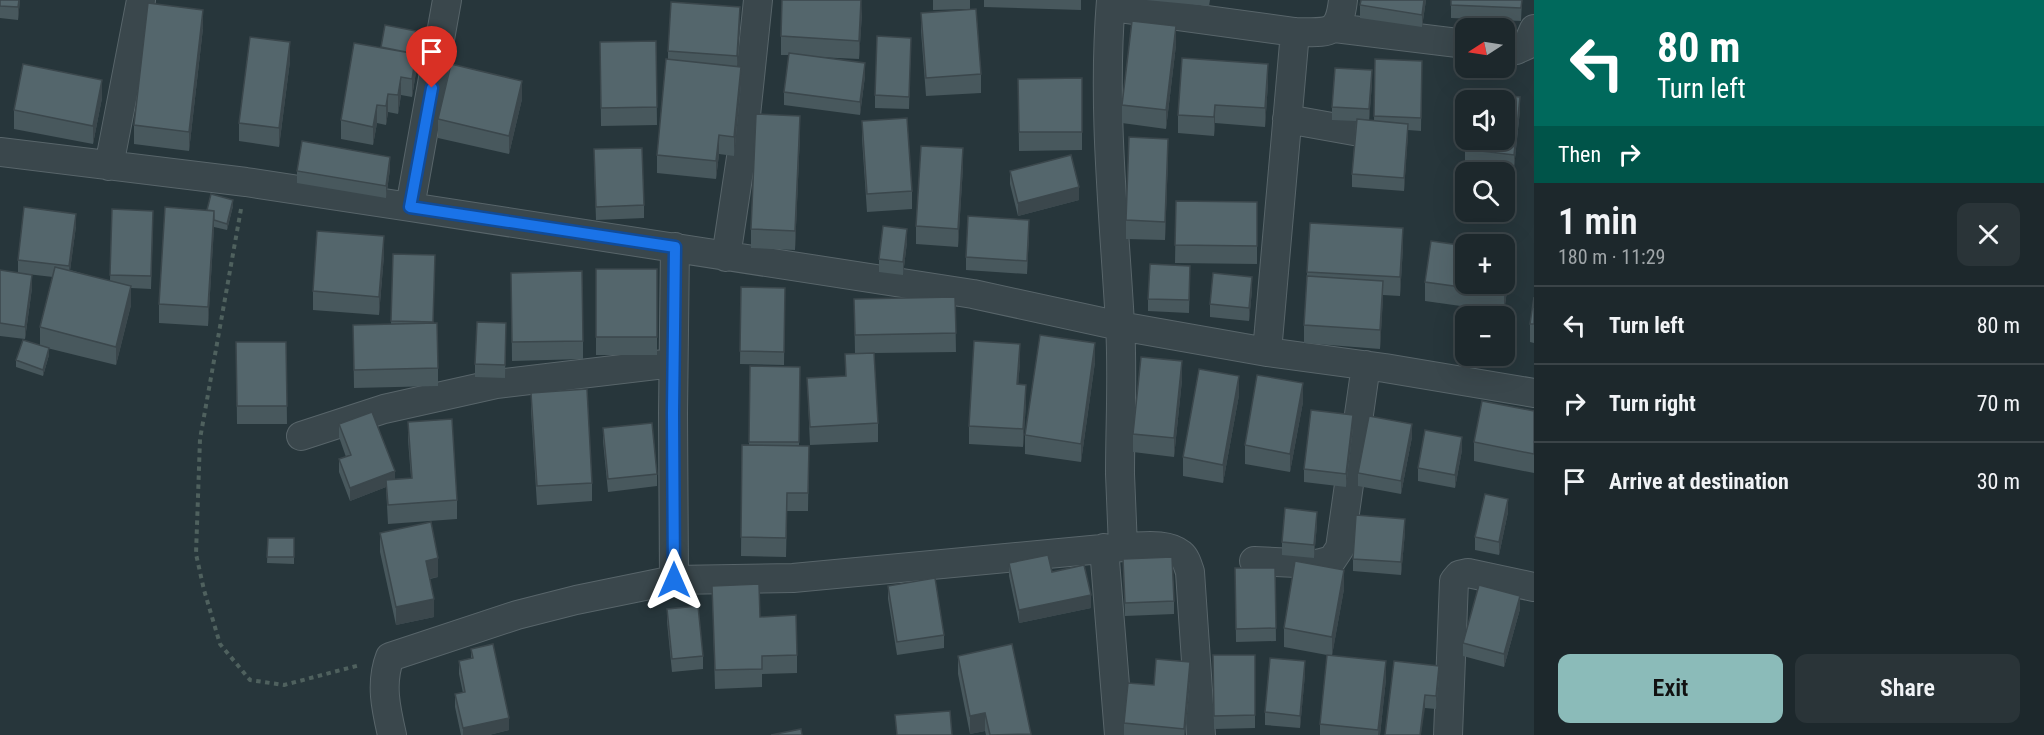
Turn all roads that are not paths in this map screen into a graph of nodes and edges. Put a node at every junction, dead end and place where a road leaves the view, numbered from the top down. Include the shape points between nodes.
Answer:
1 (141, 0) edge
2 (447, 0) edge
3 (758, 0) edge
4 (1343, 0) edge
5 (1111, 3) edge
6 (1335, 27) junction
7 (1534, 29) edge
8 (1295, 32) junction
9 (1455, 43) edge
10 (1515, 50) edge
11 (1287, 119) junction
12 (1354, 131) edge
13 (0, 152) edge
14 (109, 166) junction
15 (410, 207) junction
16 (675, 247) junction
17 (726, 257) junction
18 (1120, 326) junction
19 (1268, 352) junction
20 (673, 363) junction
21 (1366, 365) junction
22 (1534, 393) edge
23 (301, 436) dead end
24 (1114, 548) junction
25 (1254, 561) dead end
26 (674, 580) junction
27 (1534, 587) edge
28 (393, 735) edge
29 (1119, 735) edge
30 (1201, 735) edge
31 (1448, 735) edge

1 - 14 street
2 - 15 street
3 - 17 street
4 - 6 street via 1340,21
5 - 8 street
5 - 18 street via 1109,147
6 - 8 street via 1323,32
6 - 9 street
7 - 10 street via 1527,45
8 - 11 street
11 - 12 street
11 - 19 street
13 - 14 street
14 - 15 street
15 - 16 street
16 - 17 street
16 - 20 street
17 - 18 street via 974,294
18 - 19 street
18 - 24 street via 1120,473
19 - 21 street
20 - 23 street via 496,384 384,409
20 - 26 street
21 - 22 street
21 - 25 street via 1340,548 1332,560 1317,564
24 - 26 street via 793,578
24 - 29 street
24 - 30 street via 1159,547 1171,549 1185,559 1190,572
26 - 28 street via 517,615 390,657 384,691
27 - 31 street via 1468,573 1454,581

